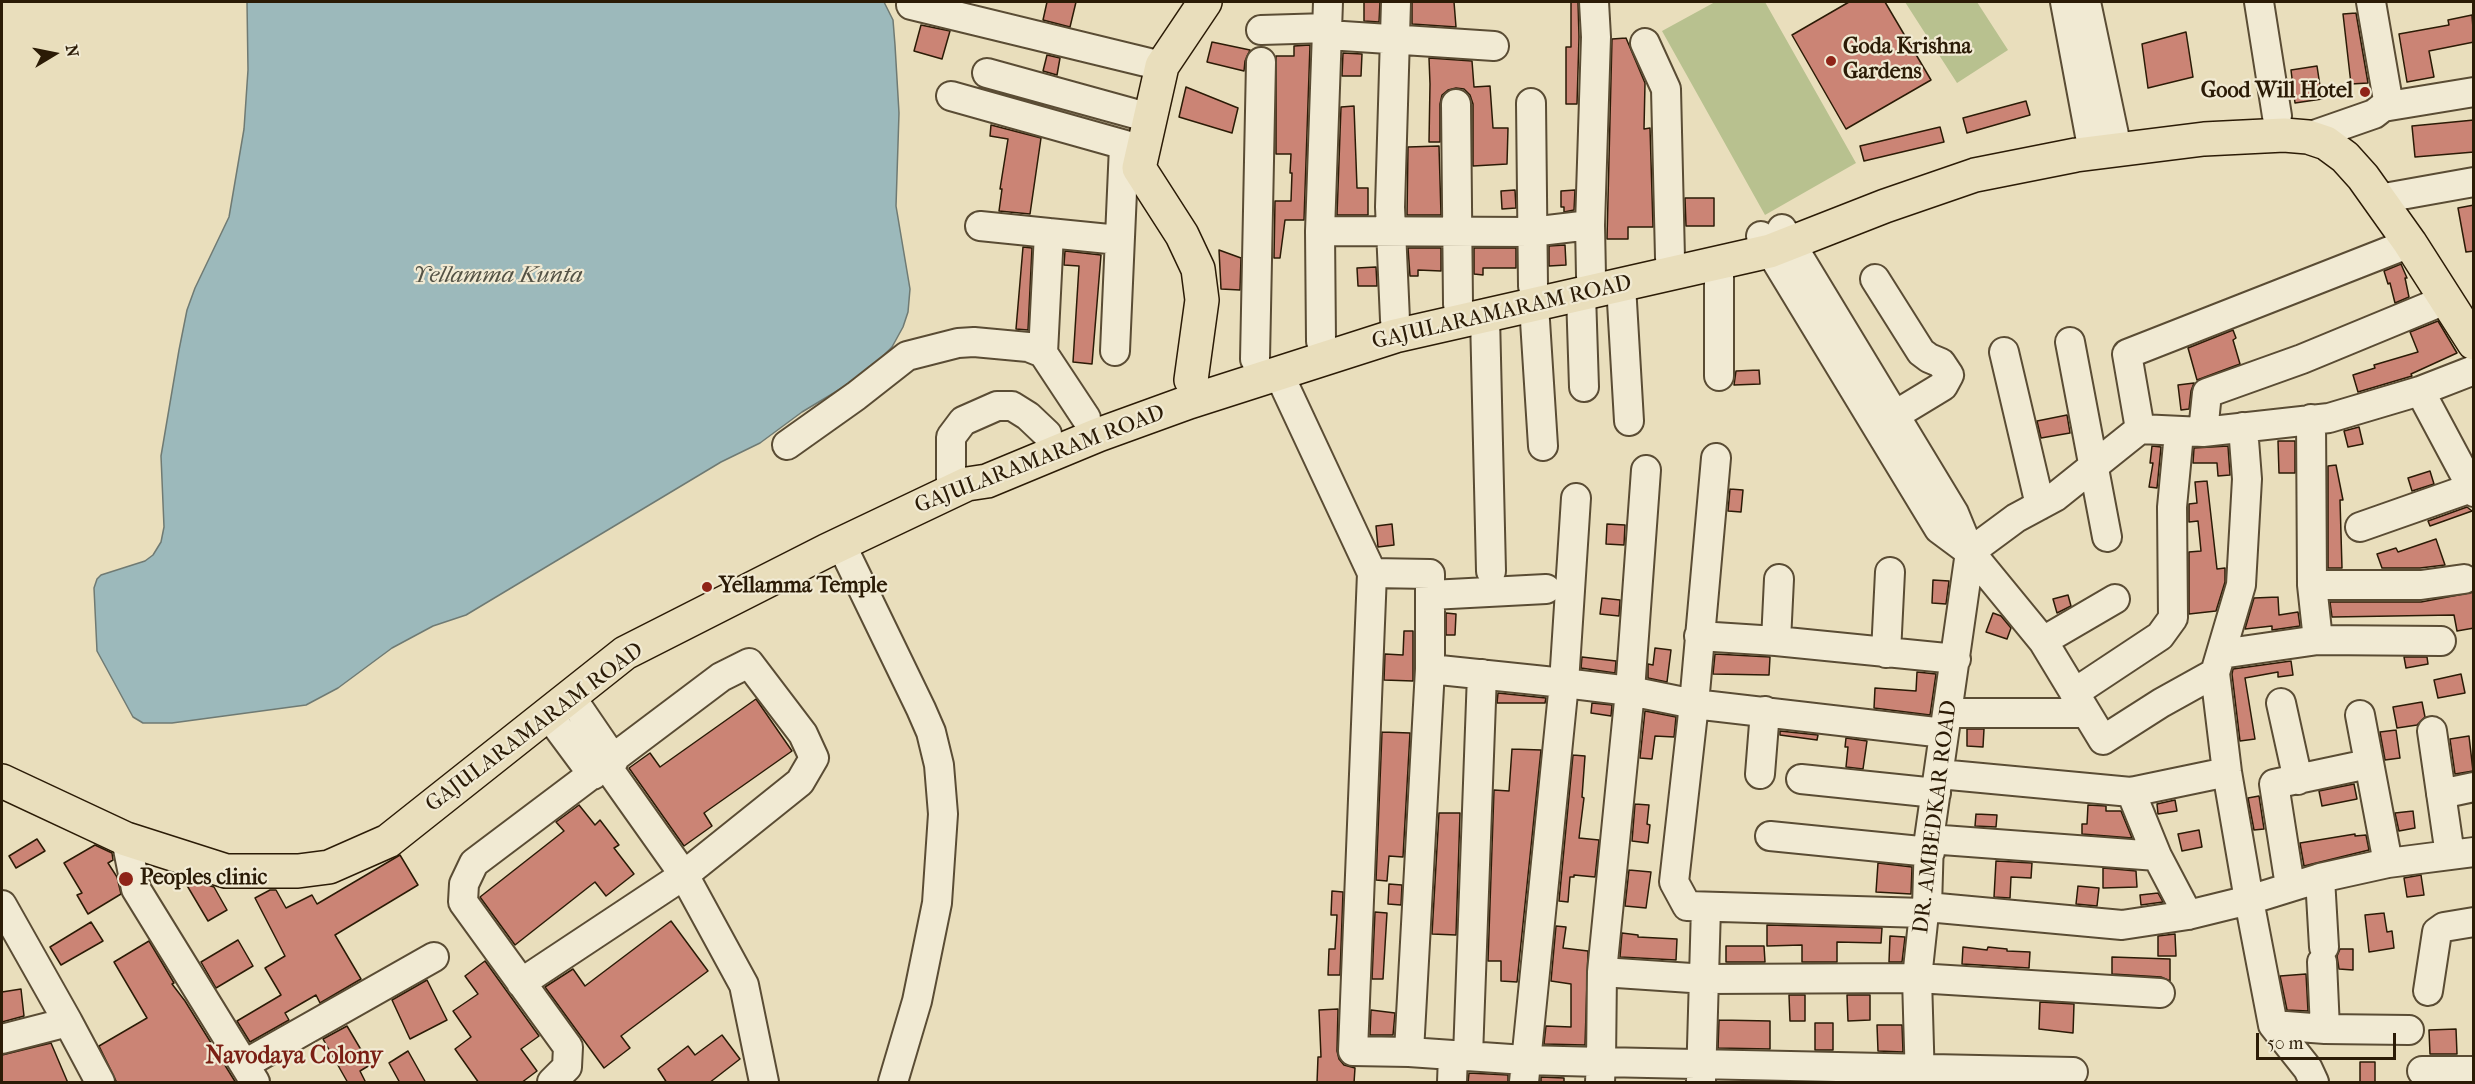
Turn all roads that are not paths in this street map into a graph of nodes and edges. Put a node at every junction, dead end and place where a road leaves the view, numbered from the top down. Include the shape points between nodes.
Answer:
1 (1204, 2) edge
2 (1396, 2) edge
3 (1594, 2) edge
4 (2065, 2) edge
5 (2086, 2) edge
6 (2259, 2) edge
7 (2375, 2) edge
8 (911, 5) dead end
9 (1328, 21) edge
10 (1261, 30) dead end
11 (1395, 39) junction
12 (1645, 44) dead end
13 (1494, 46) dead end
14 (1261, 62) dead end
15 (1162, 66) junction
16 (987, 73) dead end
17 (2474, 92) edge
18 (951, 96) dead end
19 (1456, 104) dead end
20 (1531, 104) dead end
21 (2474, 104) edge
22 (2382, 110) junction
23 (2277, 116) junction
24 (1150, 118) junction
25 (2321, 133) junction
26 (2103, 140) junction
27 (1133, 148) junction
28 (2474, 182) edge
29 (2390, 197) junction
30 (1590, 225) junction
31 (980, 226) dead end
32 (1320, 231) junction
33 (1531, 232) junction
34 (1049, 233) junction
35 (1390, 233) junction
36 (1459, 233) junction
37 (1119, 240) junction
38 (1776, 240) junction
39 (2410, 243) junction
40 (1670, 258) junction
41 (1719, 264) junction
42 (1875, 279) dead end
43 (1598, 285) junction
44 (1533, 296) junction
45 (2445, 300) junction
46 (1471, 310) junction
47 (1395, 320) junction
48 (2474, 321) edge
49 (1321, 342) junction
50 (2070, 342) dead end
51 (2474, 343) edge
52 (1115, 351) dead end
53 (2004, 352) dead end
54 (1043, 353) junction
55 (1267, 366) junction
56 (2474, 370) edge
57 (1719, 376) dead end
58 (1191, 380) junction
59 (1584, 387) dead end
60 (2420, 391) junction
61 (1086, 418) junction
62 (2311, 419) junction
63 (1629, 421) dead end
64 (1885, 421) junction
65 (2244, 427) junction
66 (2140, 429) junction
67 (2191, 432) junction
68 (1047, 434) junction
69 (787, 445) dead end
70 (1543, 446) dead end
71 (1716, 458) dead end
72 (2093, 468) junction
73 (1646, 470) dead end
74 (959, 487) junction
75 (2472, 490) edge
76 (1576, 498) dead end
77 (2040, 505) junction
78 (2360, 527) dead end
79 (2107, 537) dead end
80 (833, 548) junction
81 (1970, 552) junction
82 (1491, 571) dead end
83 (1890, 572) dead end
84 (1372, 573) junction
85 (1779, 579) dead end
86 (2464, 579) dead end
87 (2312, 585) junction
88 (1546, 589) dead end
89 (1431, 595) junction
90 (2115, 599) dead end
91 (1699, 636) junction
92 (2318, 640) junction
93 (1776, 641) junction
94 (2043, 641) junction
95 (2441, 641) dead end
96 (1886, 653) junction
97 (1956, 659) junction
98 (2218, 664) junction
99 (1430, 669) junction
100 (1482, 674) junction
101 (1564, 683) junction
102 (1630, 691) junction
103 (2080, 703) junction
104 (2281, 703) dead end
105 (1694, 704) junction
106 (559, 705) junction
107 (1765, 711) junction
108 (2360, 715) dead end
109 (1946, 723) junction
110 (2432, 731) dead end
111 (2368, 764) junction
112 (2, 765) edge
113 (604, 767) junction
114 (2227, 772) junction
115 (1760, 774) dead end
116 (1801, 779) dead end
117 (2298, 780) junction
118 (2, 781) edge
119 (1937, 784) junction
120 (2474, 787) edge
121 (2131, 792) junction
122 (2441, 794) junction
123 (1770, 836) dead end
124 (126, 839) junction
125 (1930, 846) junction
126 (2462, 854) edge
127 (2157, 856) junction
128 (2388, 862) junction
129 (250, 870) junction
130 (684, 875) junction
131 (2320, 878) junction
132 (2290, 886) junction
133 (2249, 900) junction
134 (1706, 906) junction
135 (1925, 910) junction
136 (3, 912) edge
137 (2188, 915) junction
138 (2474, 922) edge
139 (434, 957) dead end
140 (1602, 972) junction
141 (1917, 978) junction
142 (1706, 979) junction
143 (521, 984) junction
144 (2428, 991) dead end
145 (2160, 993) dead end
146 (68, 1022) junction
147 (2273, 1026) junction
148 (2325, 1029) junction
149 (2, 1039) edge
150 (1409, 1052) junction
151 (2419, 1057) edge
152 (1458, 1064) edge
153 (1524, 1071) edge
154 (2474, 1071) edge
155 (1601, 1072) edge
156 (2073, 1072) dead end
157 (250, 1073) edge
158 (1702, 1073) edge
159 (1920, 1076) edge
160 (100, 1083) edge
161 (552, 1083) edge
162 (764, 1083) edge
163 (893, 1083) edge
164 (2313, 1083) edge

1 - 15 main road
2 - 11 street
3 - 30 street
4 - 26 street
5 - 26 street
6 - 23 street
7 - 22 street
8 - 15 street
9 - 10 street
9 - 11 street
9 - 32 street
11 - 13 street
11 - 35 street
12 - 40 street via 1666,89
14 - 55 street
15 - 24 main road
16 - 24 street
17 - 22 street
18 - 27 street
19 - 36 street
20 - 33 street
21 - 22 street via 2384,118
22 - 25 street
23 - 25 main road, GAJULARAMARAM ROAD via 2309,119
23 - 26 main road, GAJULARAMARAM ROAD
24 - 27 main road
25 - 26 main road
25 - 29 main road, GAJULARAMARAM ROAD via 2366,160
25 - 39 main road via 2326,143 2363,177
26 - 38 main road, GAJULARAMARAM ROAD via 1958,159 1910,176
27 - 37 street
27 - 58 main road via 1139,168 1198,269 1202,300
28 - 29 street
29 - 48 main road, GAJULARAMARAM ROAD
30 - 33 street
30 - 43 street
31 - 34 street
32 - 35 street
32 - 49 street
33 - 36 street
33 - 44 street
34 - 37 street
34 - 54 street
35 - 36 street
35 - 47 street
36 - 46 street
37 - 52 street
38 - 40 main road
38 - 41 main road, GAJULARAMARAM ROAD
38 - 64 street
39 - 45 main road
39 - 66 street via 2127,354
40 - 43 main road
41 - 43 main road, GAJULARAMARAM ROAD
41 - 57 street
42 - 64 street via 1921,352 1941,363 1949,375 1943,386
43 - 44 main road, GAJULARAMARAM ROAD
43 - 59 street
43 - 63 street
44 - 46 main road, GAJULARAMARAM ROAD
44 - 70 street
45 - 51 main road
45 - 67 street via 2207,393
46 - 47 main road
46 - 55 main road, GAJULARAMARAM ROAD via 1395,336
46 - 82 street
47 - 49 main road
49 - 55 main road
50 - 72 street
53 - 77 street
54 - 61 street
54 - 69 street via 1028,347 974,342 907,356
55 - 58 main road
55 - 74 main road, GAJULARAMARAM ROAD via 987,481
55 - 84 street
56 - 60 street
58 - 61 main road
60 - 62 street via 2329,418
60 - 75 street
61 - 68 main road
62 - 65 street
62 - 87 street
64 - 81 street via 1954,513
65 - 67 street
65 - 98 street via 2247,479 2241,585
66 - 67 street
66 - 72 street
67 - 103 street via 2172,507 2173,618 2160,636
68 - 74 main road via 977,463
68 - 74 street via 1012,406 997,406 963,421 951,437
71 - 91 street
72 - 77 street
72 - 79 street
73 - 102 street
74 - 80 main road, GAJULARAMARAM ROAD
75 - 78 street
76 - 101 street
77 - 81 street
80 - 106 main road, GAJULARAMARAM ROAD via 625,653
80 - 163 street via 921,709 939,765 943,813 937,903 917,1001
81 - 94 street
81 - 97 street, DR. AMBEDKAR ROAD
83 - 96 street
84 - 89 street via 1430,574
84 - 150 street via 1353,1051
85 - 93 street
86 - 87 street via 2421,585
87 - 92 street
88 - 89 street
89 - 99 street
90 - 94 street
91 - 93 street
91 - 105 street
92 - 95 street
92 - 98 street
93 - 96 street
94 - 103 street
96 - 97 street
97 - 109 street, DR. AMBEDKAR ROAD
98 - 103 street via 2103,740
98 - 114 street
99 - 100 street
99 - 150 street
100 - 101 street
100 - 152 street
101 - 102 street
101 - 153 street
102 - 105 street
102 - 140 street
103 - 109 street
104 - 117 street
105 - 107 street
105 - 134 street via 1674,882 1686,906
106 - 113 street
106 - 129 main road, GAJULARAMARAM ROAD via 388,841 329,867
107 - 109 street
107 - 115 street
108 - 111 street
109 - 119 street, DR. AMBEDKAR ROAD
110 - 122 street
111 - 117 street
111 - 128 street
112 - 129 main road, GAJULARAMARAM ROAD
113 - 130 street
113 - 130 street via 721,677 749,663 803,734 814,758 800,782
113 - 143 street via 474,863 464,884 463,902
114 - 121 street
114 - 133 street
116 - 119 street
117 - 132 street via 2274,784
118 - 124 main road, GAJULARAMARAM ROAD
119 - 121 street
119 - 125 street, DR. AMBEDKAR ROAD
120 - 122 street
121 - 127 street
122 - 126 street
123 - 125 street
124 - 129 main road, GAJULARAMARAM ROAD via 226,871
124 - 157 street via 136,889
125 - 127 street
125 - 135 street, DR. AMBEDKAR ROAD
126 - 128 street
127 - 137 street
128 - 131 street
130 - 143 street
130 - 162 street via 744,985
131 - 132 street
131 - 148 street
132 - 133 street
133 - 137 street
133 - 147 street
134 - 135 street
134 - 142 street
135 - 137 street via 2122,925
135 - 141 street, DR. AMBEDKAR ROAD
136 - 146 street
138 - 144 street via 2444,927 2438,932
139 - 157 street
140 - 142 street
140 - 155 street
141 - 142 street
141 - 145 street
141 - 159 street, DR. AMBEDKAR ROAD
142 - 158 street
143 - 161 street via 568,1047 567,1067
146 - 149 street
146 - 160 street
147 - 148 street
147 - 164 street via 2308,1069
148 - 151 street
150 - 152 street
151 - 154 street
152 - 153 street
153 - 155 street
155 - 158 street
156 - 159 street
158 - 159 street

